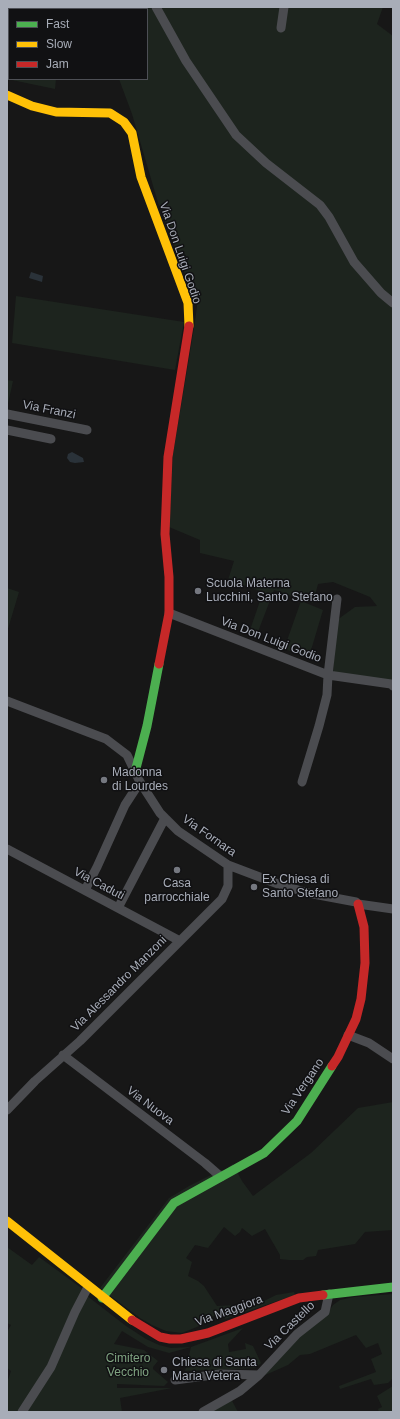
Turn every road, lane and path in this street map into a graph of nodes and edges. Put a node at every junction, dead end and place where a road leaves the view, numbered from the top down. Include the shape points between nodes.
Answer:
1 (156, 7) edge
2 (284, 7) edge
3 (281, 28) dead end
4 (7, 95) edge
5 (393, 303) edge
6 (7, 414) edge
7 (7, 430) edge
8 (87, 430) dead end
9 (51, 439) dead end
10 (337, 599) dead end
11 (169, 614) junction
12 (328, 675) junction
13 (393, 686) edge
14 (7, 701) edge
15 (135, 772) junction
16 (140, 782) junction
17 (302, 782) dead end
18 (165, 818) junction
19 (7, 849) edge
20 (228, 865) junction
21 (85, 890) junction
22 (358, 904) junction
23 (118, 908) junction
24 (393, 909) edge
25 (180, 941) junction
26 (348, 1035) junction
27 (63, 1056) junction
28 (393, 1059) edge
29 (7, 1110) edge
30 (221, 1177) junction
31 (7, 1221) edge
32 (88, 1287) junction
33 (393, 1287) edge
34 (329, 1294) junction
35 (102, 1298) junction
36 (259, 1375) junction
37 (175, 1380) dead end
38 (22, 1412) edge
39 (203, 1412) edge

1 - 5 street via 186,61 236,135 266,163 320,205 354,262
2 - 3 street
4 - 11 street, Via Don Luigi Godio via 32,106 56,112 110,113 124,122 132,133 141,177 188,304 190,322 168,457 165,534
6 - 8 street, Via Franzi
7 - 9 street
10 - 12 street
11 - 12 street, Via Don Luigi Godio
11 - 15 street, Via Don Luigi Godio via 147,726
12 - 13 street
12 - 17 street, Via Don Luigi Godio via 330,696
14 - 15 street, Via Fornara via 106,739 127,755
15 - 16 street, Via Fornara
16 - 18 street, Via Fornara
16 - 21 street via 125,805
18 - 20 street, Via Fornara via 178,831
18 - 23 street
19 - 21 street, Via Caduti
20 - 22 street, Via Fornara via 278,884
20 - 25 street, Via Alessandro Manzoni via 228,886 222,899
21 - 23 street, Via Caduti
22 - 24 street, Via Fornara
22 - 26 street, Via Vergano via 364,928 365,963 361,999 356,1019
23 - 25 street, Via Caduti
25 - 27 street, Via Alessandro Manzoni
26 - 28 street via 369,1043
26 - 30 street, Via Vergano via 338,1057 297,1121 264,1153
27 - 29 street, Via Alessandro Manzoni via 35,1080
27 - 30 street, Via Nuova
30 - 35 street, Via Vergano via 174,1203
31 - 32 street, Via Maggiora
32 - 35 street, Via Maggiora
32 - 38 street via 51,1367
33 - 34 street, Via Maggiora
34 - 35 street, Via Maggiora via 299,1298 208,1333 181,1340 160,1337 133,1322
34 - 36 street, Via Castello via 325,1312 296,1334
36 - 37 street via 220,1374
36 - 39 street, Via Castello via 240,1391

